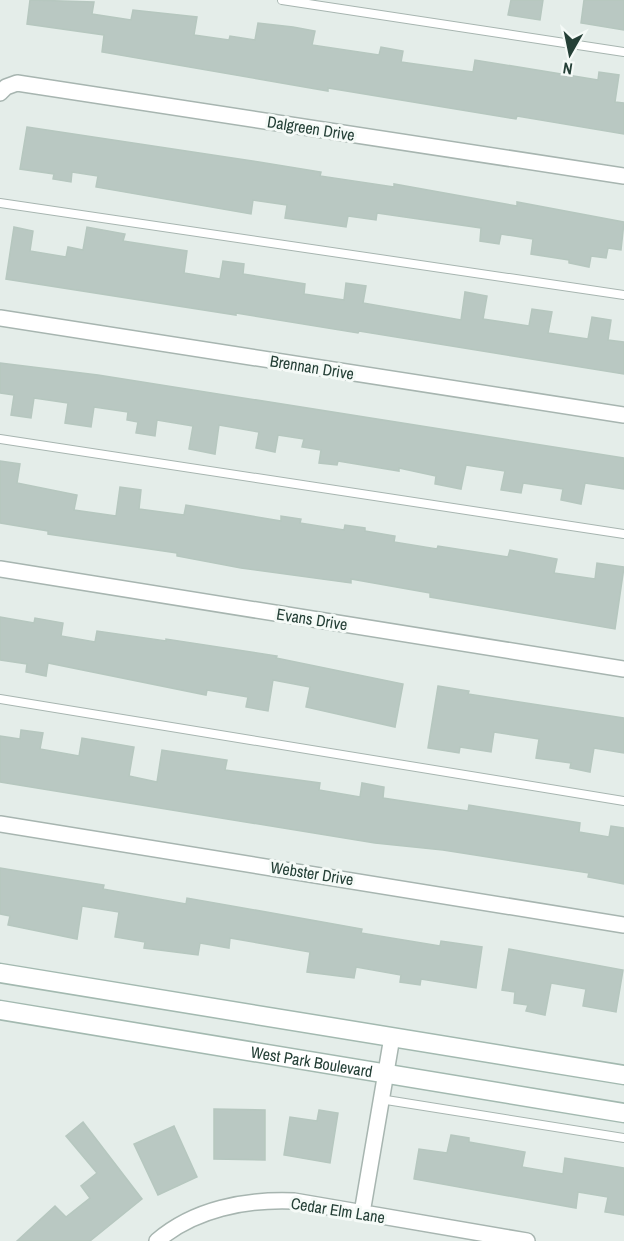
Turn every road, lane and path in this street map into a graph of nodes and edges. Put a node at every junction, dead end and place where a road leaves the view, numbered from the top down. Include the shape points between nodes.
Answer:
1 (282, 0) edge
2 (624, 52) edge
3 (0, 93) edge
4 (624, 176) edge
5 (0, 203) edge
6 (624, 295) edge
7 (0, 318) edge
8 (624, 415) edge
9 (0, 439) edge
10 (624, 534) edge
11 (0, 569) edge
12 (624, 669) edge
13 (0, 699) edge
14 (624, 801) edge
15 (0, 824) edge
16 (624, 925) edge
17 (0, 973) edge
18 (0, 1010) edge
19 (392, 1037) junction
20 (386, 1074) junction
21 (624, 1075) edge
22 (380, 1099) junction
23 (624, 1113) edge
24 (624, 1138) edge
25 (362, 1213) junction
26 (157, 1241) edge
27 (527, 1241) edge

1 - 2 lane
3 - 4 street, Dalgreen Drive via 17,83
5 - 6 lane
7 - 8 street, Brennan Drive
9 - 10 lane
11 - 12 street, Evans Drive
13 - 14 lane
15 - 16 street, Webster Drive
17 - 19 main road
18 - 20 main road, West Park Boulevard
19 - 20 street
19 - 21 main road
20 - 22 street
20 - 23 main road, West Park Boulevard
22 - 24 lane
22 - 25 street
25 - 26 street, Cedar Elm Lane via 294,1201 235,1204 198,1216
25 - 27 street, Cedar Elm Lane

